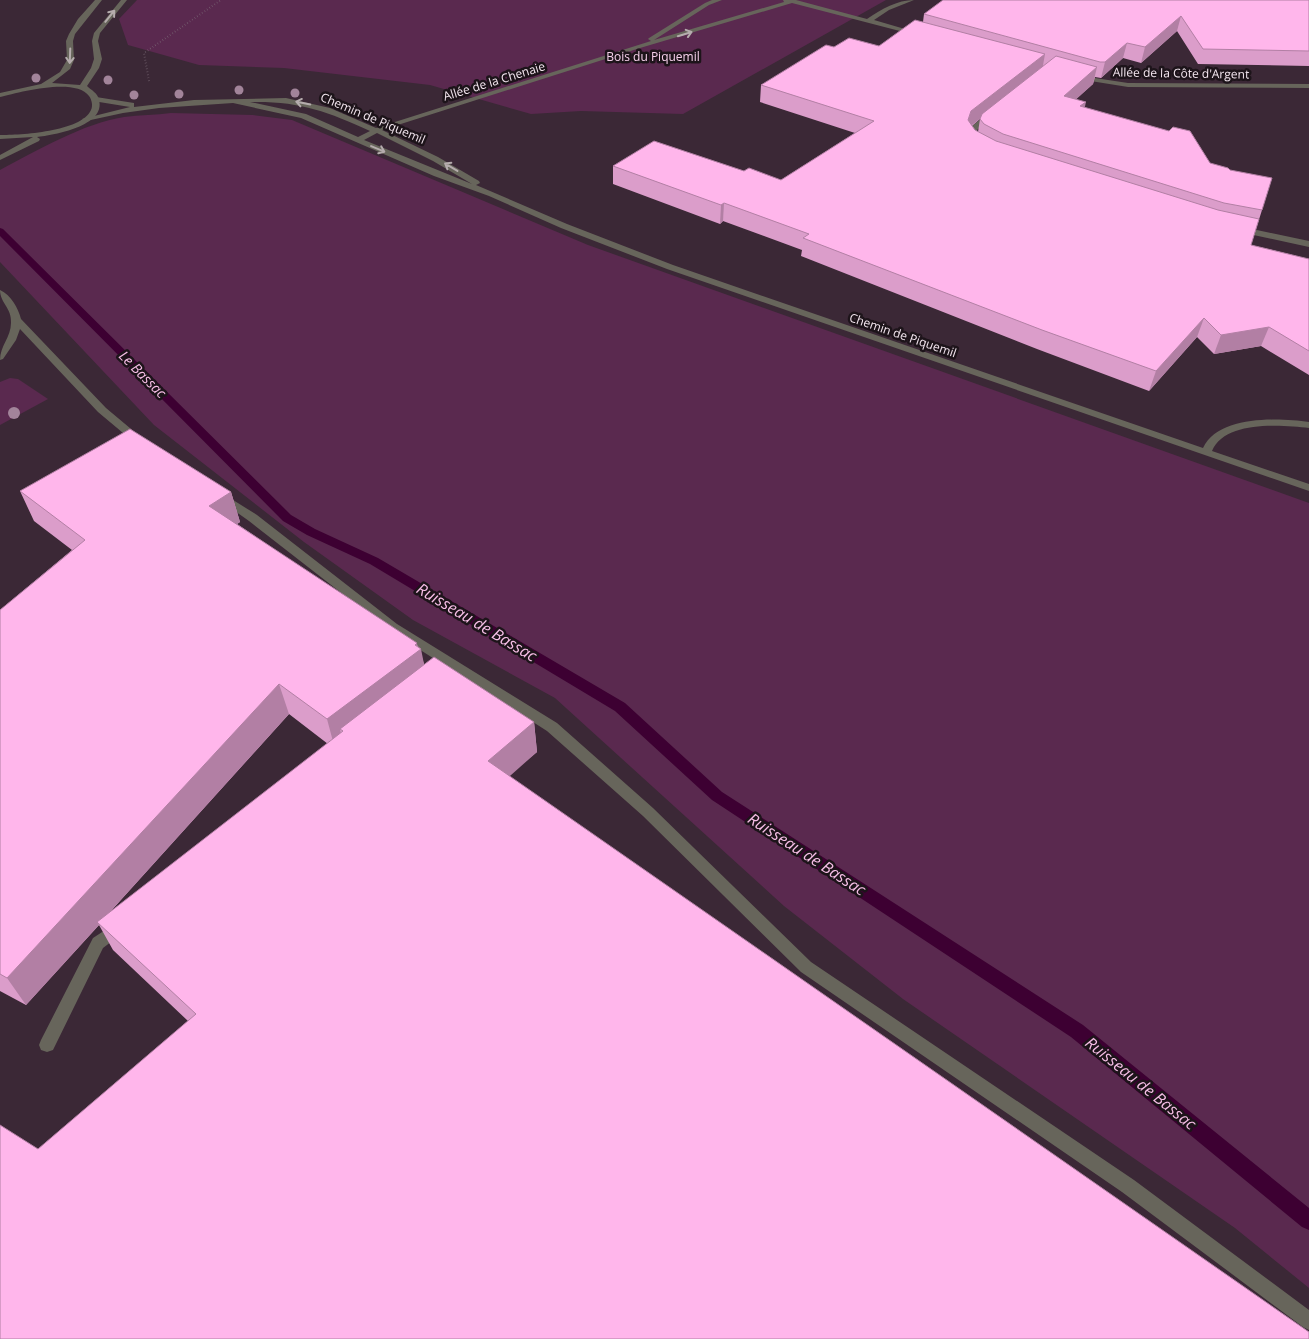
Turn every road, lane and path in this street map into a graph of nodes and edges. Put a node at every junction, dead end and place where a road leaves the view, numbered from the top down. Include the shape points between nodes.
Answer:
1 (100, 0) edge
2 (124, 0) edge
3 (719, 0) edge
4 (911, 0) edge
5 (791, 1) edge
6 (870, 20) junction
7 (927, 36) edge
8 (638, 47) junction
9 (1069, 74) edge
10 (39, 86) junction
11 (1309, 86) edge
12 (86, 90) junction
13 (0, 95) edge
14 (96, 99) junction
15 (233, 101) junction
16 (146, 106) junction
17 (1000, 108) edge
18 (86, 119) junction
19 (377, 130) junction
20 (45, 135) junction
21 (0, 137) edge
22 (358, 140) junction
23 (982, 149) edge
24 (0, 158) edge
25 (492, 194) junction
26 (1224, 227) edge
27 (1309, 244) edge
28 (0, 293) edge
29 (18, 321) junction
30 (0, 357) edge
31 (1309, 425) edge
32 (151, 450) edge
33 (1206, 452) junction
34 (1309, 488) edge
35 (214, 492) edge
36 (455, 666) junction
37 (440, 678) edge
38 (129, 919) edge
39 (47, 1045) dead end
40 (1309, 1321) edge

1 -> 10 street via 72,33 67,69
12 -> 2 street via 83,86 98,59 97,33
3 - 8 street, Allée de la Chenaie via 707,4
4 - 6 street
5 - 6 street
8 -> 5 street, Allée de la Chenaie
6 - 7 street
8 - 19 street, Allée de la Chenaie
9 - 11 street, Allée de la Côte d'Argent via 1096,82 1128,85
10 - 12 street via 66,85
10 - 13 street
12 - 14 street
14 - 16 street, Chemin de Piquemil
14 - 18 street via 96,109
15 - 16 street, Chemin de Piquemil
19 -> 15 street, Chemin de Piquemil via 304,103 259,98
15 - 22 street, Chemin de Piquemil via 303,116
16 - 18 street, Chemin de Piquemil
17 - 23 street via 972,133 972,141
18 - 20 street, Chemin de Piquemil
19 - 22 street, Allée de la Chenaie
25 -> 19 street, Chemin de Piquemil via 449,166
20 - 21 street
20 - 24 street
22 -> 25 street, Chemin de Piquemil
25 - 33 street, Chemin de Piquemil via 670,267
26 - 27 street
28 - 29 street via 11,303
29 - 30 street via 13,339
29 - 32 street via 102,410
31 - 33 street via 1268,423 1237,428 1218,435
33 - 34 street, Chemin de Piquemil
35 - 36 street via 253,518 394,628
36 - 37 street
36 - 40 street via 552,727 648,812 806,967 1128,1186
38 - 39 street via 98,943

